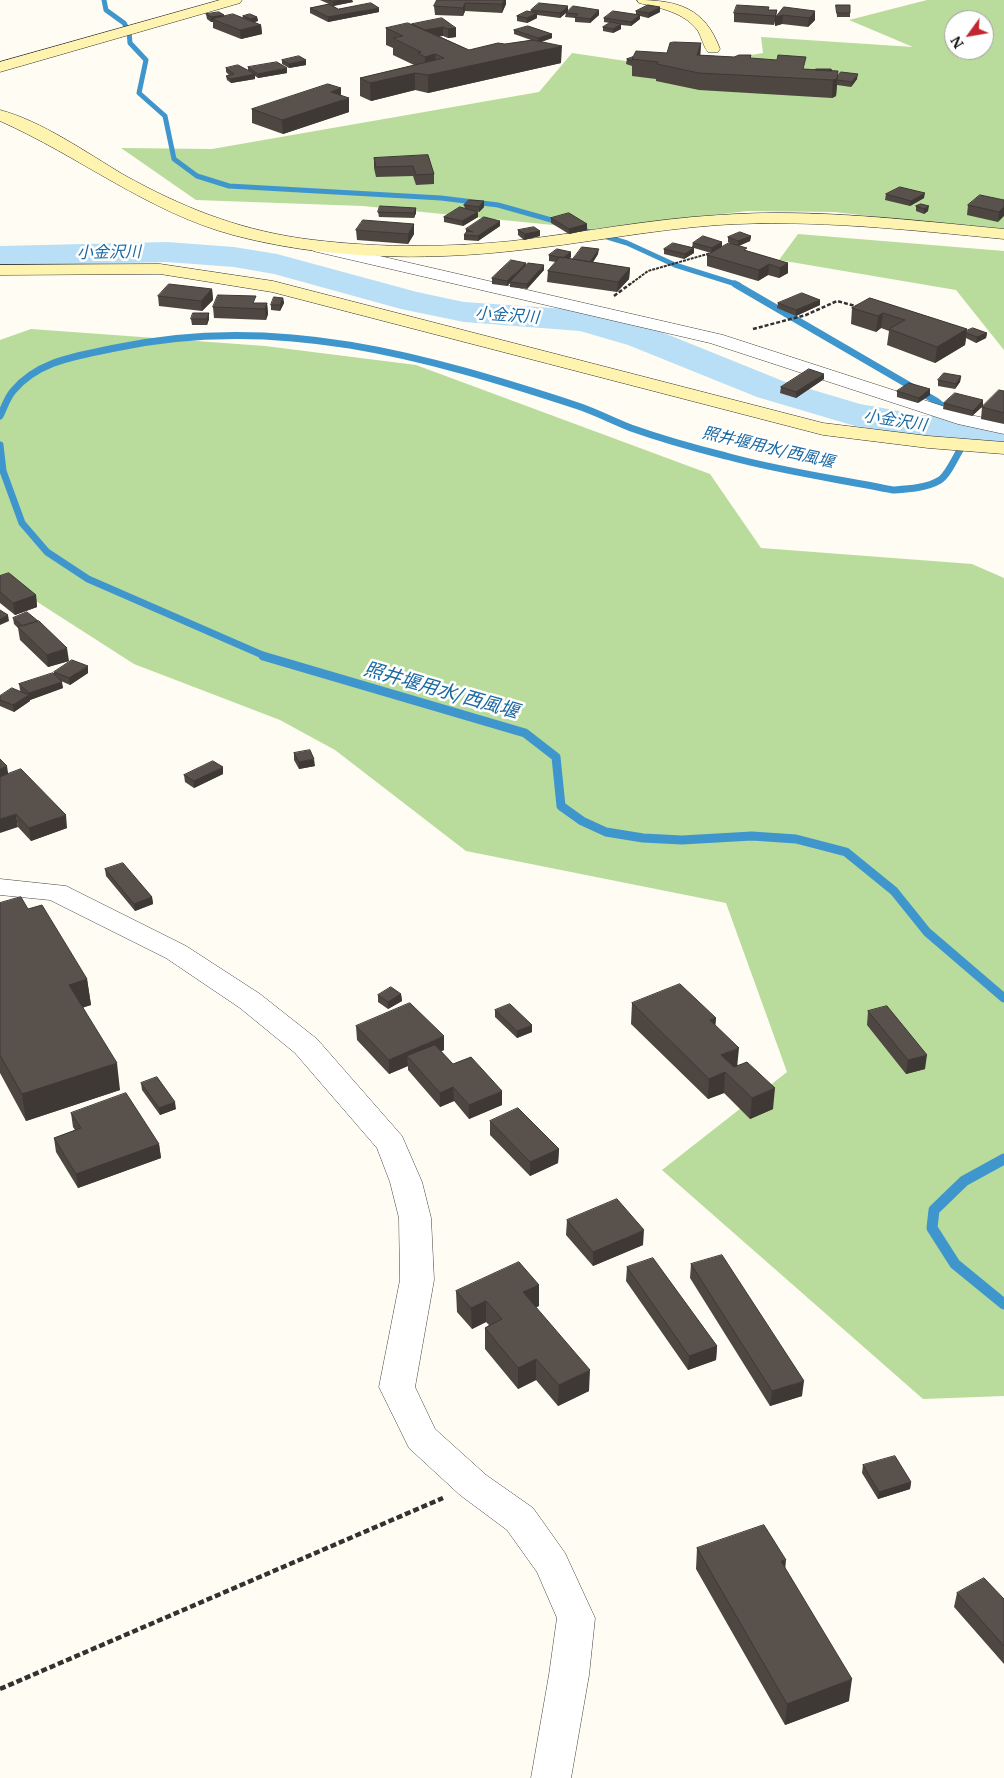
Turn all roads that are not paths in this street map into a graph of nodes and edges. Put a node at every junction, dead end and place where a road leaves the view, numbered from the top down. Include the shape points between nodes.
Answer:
1 (235, 0) edge
2 (644, 0) edge
3 (713, 49) dead end
4 (0, 67) edge
5 (0, 115) edge
6 (1004, 234) edge
7 (319, 247) junction
8 (0, 270) edge
9 (1004, 428) edge
10 (1004, 448) edge
11 (0, 887) edge
12 (551, 1778) edge

1 - 4 street
2 - 3 street via 674,6 692,16 709,34
5 - 7 street via 56,141 198,219 234,230
6 - 7 street via 788,217 718,220 482,249 417,251
7 - 9 street via 716,339 965,420
8 - 10 street via 160,269 213,276 273,287 823,429
11 - 12 street via 56,892 176,952 250,1001 306,1046 391,1144 406,1182 414,1218 417,1280 398,1387 422,1438 473,1485 520,1519 552,1564 576,1618

